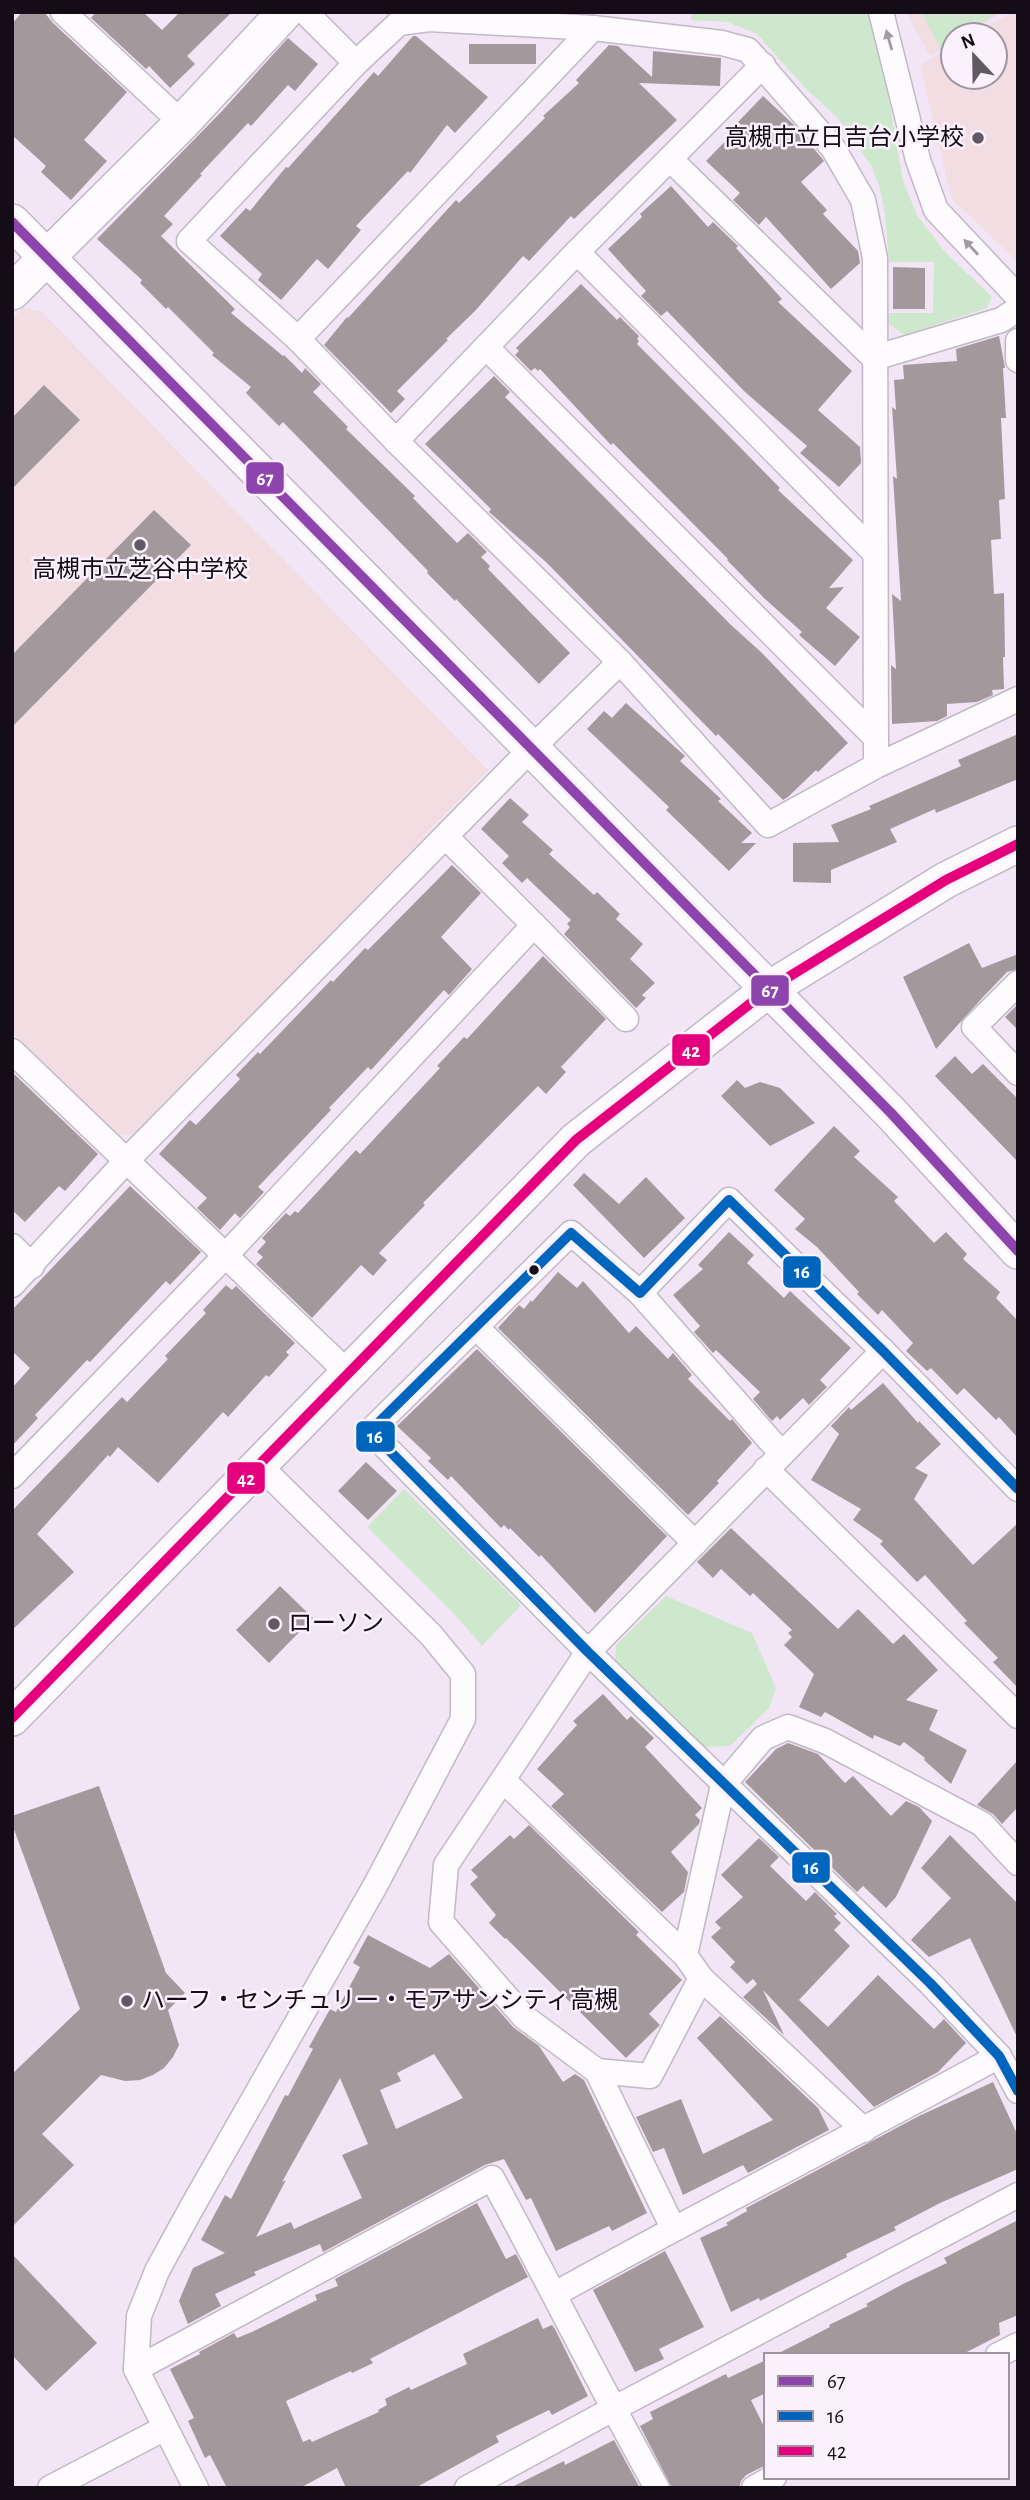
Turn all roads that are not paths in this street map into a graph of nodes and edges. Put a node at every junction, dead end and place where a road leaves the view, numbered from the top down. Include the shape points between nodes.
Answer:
1 (64, 12) edge
2 (285, 12) edge
3 (305, 12) edge
4 (881, 12) edge
5 (593, 28) junction
6 (356, 63) junction
7 (764, 65) junction
8 (182, 123) junction
9 (670, 159) junction
10 (12, 222) edge
11 (577, 252) junction
12 (46, 257) junction
13 (12, 292) edge
14 (1018, 297) edge
15 (1018, 309) edge
16 (298, 339) junction
17 (1018, 341) edge
18 (486, 347) junction
19 (874, 358) junction
20 (1018, 360) edge
21 (396, 441) junction
22 (875, 554) junction
23 (620, 662) junction
24 (1018, 699) edge
25 (876, 738) junction
26 (532, 748) junction
27 (876, 766) junction
28 (446, 837) junction
29 (1018, 844) edge
30 (534, 925) junction
31 (1018, 983) edge
32 (769, 989) junction
33 (626, 1019) dead end
34 (12, 1051) edge
35 (1018, 1073) edge
36 (127, 1160) junction
37 (12, 1246) edge
38 (1018, 1251) edge
39 (225, 1256) junction
40 (32, 1265) junction
41 (12, 1285) edge
42 (640, 1293) junction
43 (476, 1327) junction
44 (883, 1351) junction
45 (347, 1372) junction
46 (774, 1462) junction
47 (258, 1465) junction
48 (12, 1476) edge
49 (1018, 1489) edge
50 (695, 1543) junction
51 (589, 1652) junction
52 (14, 1714) edge
53 (1018, 1716) edge
54 (503, 1781) junction
55 (723, 1785) junction
56 (1018, 1863) edge
57 (685, 1955) junction
58 (701, 1978) junction
59 (999, 2056) junction
60 (597, 2071) junction
61 (1018, 2091) edge
62 (864, 2130) junction
63 (1018, 2195) edge
64 (673, 2228) junction
65 (555, 2294) junction
66 (136, 2369) junction
67 (612, 2409) junction
68 (165, 2428) junction
69 (770, 2479) edge
70 (50, 2488) edge
71 (196, 2488) edge
72 (467, 2488) edge
73 (657, 2488) edge
74 (754, 2488) edge

1 - 8 street
2 - 8 street
3 - 6 street
14 -> 4 street via 936,210 918,160
5 - 6 street via 429,19 400,23
5 - 7 street via 722,43 748,50
5 - 16 street
6 - 16 street via 189,241
7 - 9 street
7 - 19 street via 833,148 863,200 875,258
8 - 12 street
9 - 11 street
9 - 19 street
10 - 12 street
11 - 18 street
11 - 22 street
12 - 13 street
12 - 26 street
15 - 19 street via 1001,320
16 - 21 street
17 - 20 street
18 - 21 street
18 - 25 street
19 - 22 street
21 - 23 street
22 - 25 street
23 - 26 street
23 - 27 street via 768,825
24 - 27 street
25 - 27 street
26 - 28 street
26 - 32 street
28 - 30 street
28 - 36 street
29 - 32 street via 946,880
30 - 33 street
30 - 39 street
31 - 35 street via 974,1027
32 - 38 street
32 - 45 street via 576,1140
34 - 36 street
36 - 39 street
36 - 40 street
37 - 40 street
39 - 45 street
39 - 48 street
40 - 41 street
42 - 43 street via 571,1233
42 - 44 street via 729,1200
42 - 46 street
43 - 50 street
43 - 51 street via 370,1431
44 - 46 street
44 - 49 street
45 - 47 street
46 - 50 street
46 - 53 street
47 - 52 street
47 - 66 street via 431,1635 463,1674 463,1719 375,1886 158,2271 139,2316
50 - 51 street
51 - 54 street
51 - 55 street
54 - 57 street
54 - 60 street via 446,1865 441,1922 524,2017
55 - 56 street via 763,1738 788,1727 825,1741 982,1824
55 - 57 street
55 - 59 street via 930,1983
57 - 58 street
58 - 60 street via 650,2076
58 - 62 street
59 - 61 street
59 - 62 street
60 - 64 street
62 - 64 street
63 - 67 street
64 - 65 street
65 - 66 street via 492,2178
65 - 67 street
66 - 68 street
67 - 72 street
67 - 73 street
68 - 70 street
68 - 71 street
69 - 74 street

